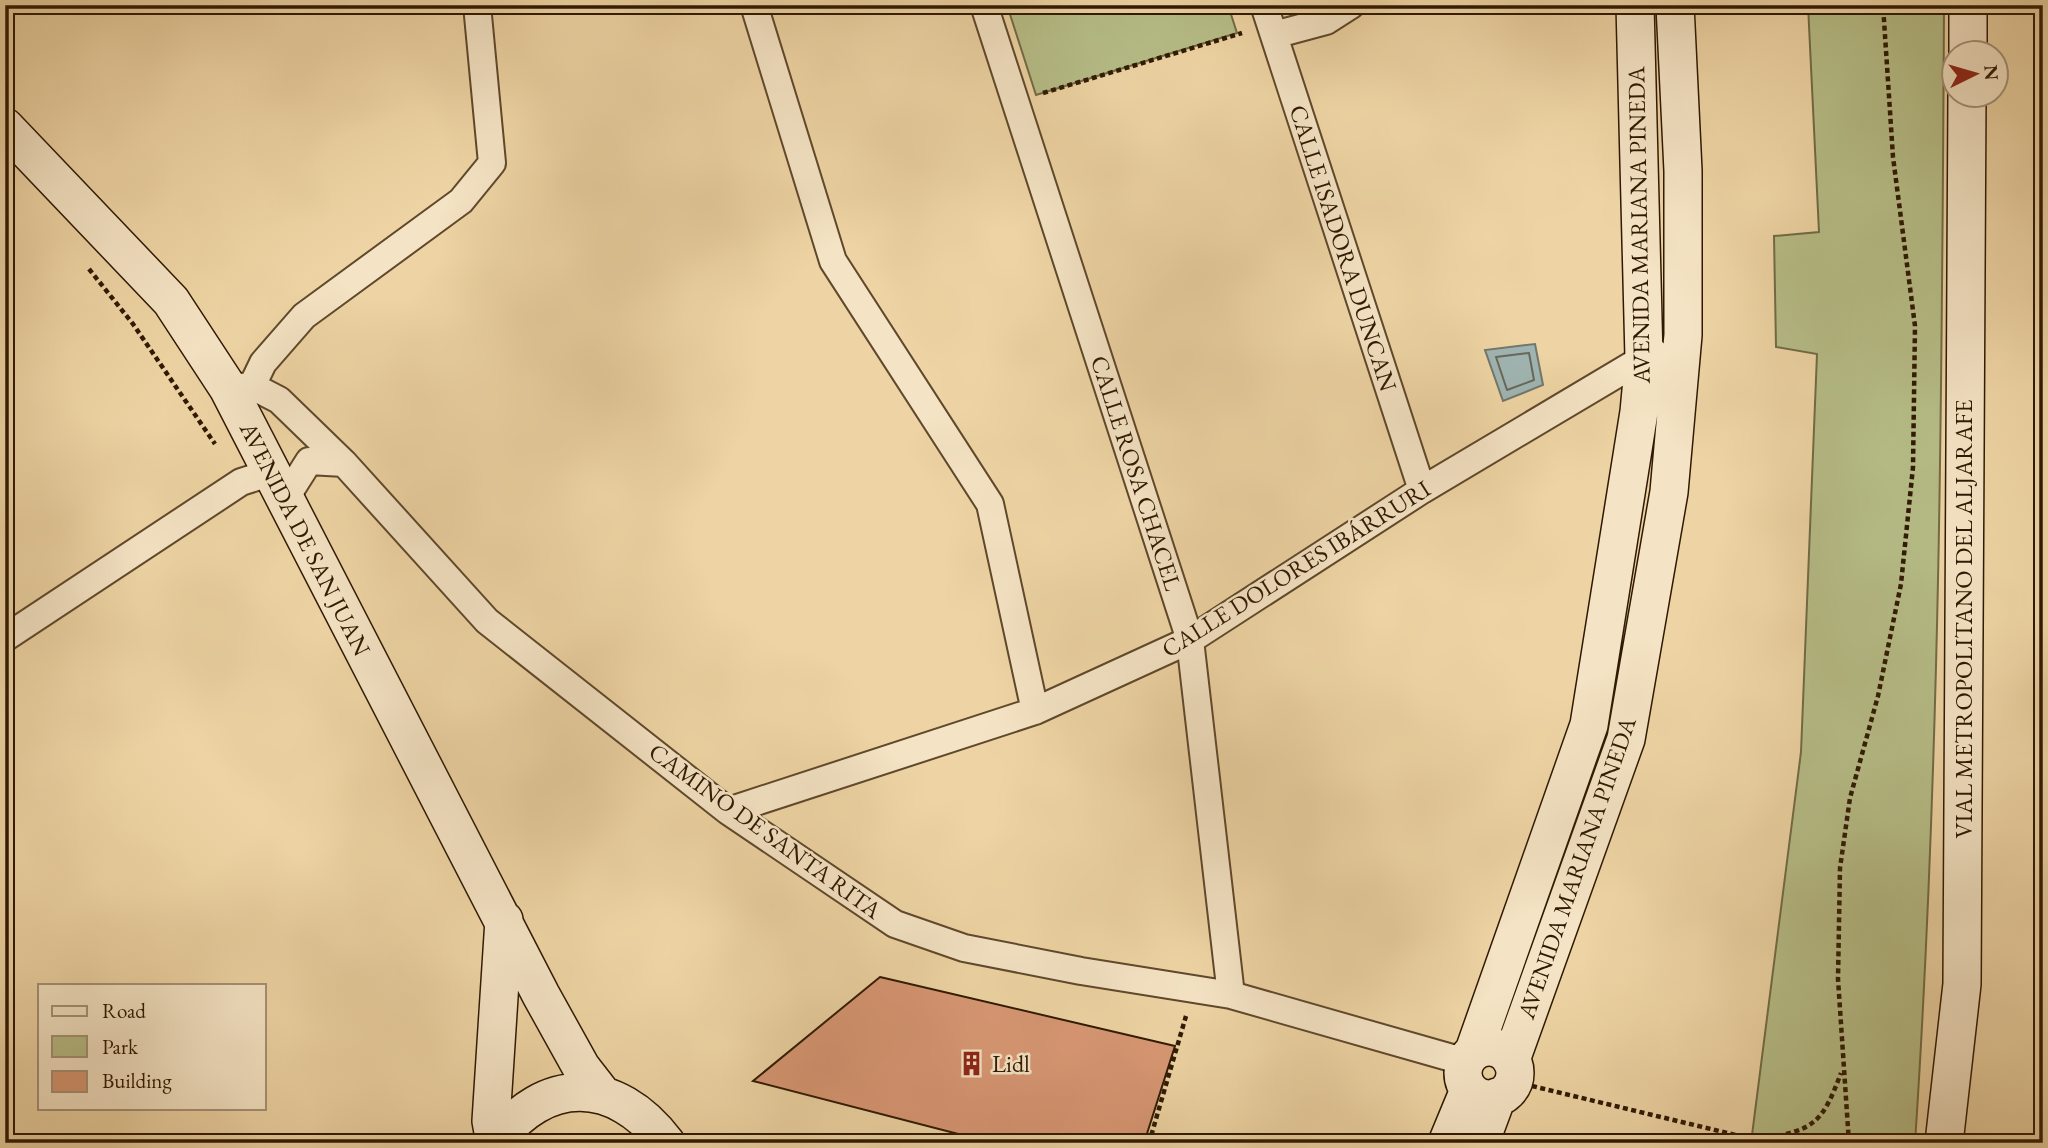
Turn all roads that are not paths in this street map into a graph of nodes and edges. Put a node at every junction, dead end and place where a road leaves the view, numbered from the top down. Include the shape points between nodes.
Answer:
1 (477, 5) edge
2 (754, 5) edge
3 (984, 5) edge
4 (1264, 5) edge
5 (1351, 5) edge
6 (1635, 5) edge
7 (1675, 5) edge
8 (1968, 5) edge
9 (1274, 35) junction
10 (1968, 38) edge
11 (1968, 108) edge
12 (5, 127) edge
13 (1683, 335) junction
14 (1644, 358) junction
15 (240, 387) junction
16 (344, 463) junction
17 (278, 485) junction
18 (1422, 490) junction
19 (5, 638) edge
20 (1190, 640) junction
21 (1035, 711) junction
22 (728, 811) junction
23 (505, 919) junction
24 (1231, 995) junction
25 (1477, 1075) junction
26 (602, 1094) junction
27 (495, 1143) edge
28 (666, 1143) edge
29 (1447, 1143) edge
30 (1480, 1143) edge
31 (1944, 1143) edge

1 - 15 street via 492,163 461,201 304,316
2 - 21 street via 833,261 990,504
3 - 20 street, CALLE ROSA CHACEL
4 - 9 street, CALLE ISADORA DUNCAN
5 - 9 street via 1326,21
6 - 14 main road, AVENIDA MARIANA PINEDA
7 - 13 main road, AVENIDA MARIANA PINEDA via 1683,171
8 - 10 main road
9 - 18 street, CALLE ISADORA DUNCAN
11 - 31 main road, VIAL METROPOLITANO DEL ALJARAFE via 1962,984
12 - 15 main road, AVENIDA DE SAN JUAN via 171,300
13 - 14 street, CALLE DOLORES IBÁRRURI
13 - 25 main road, AVENIDA MARIANA PINEDA via 1669,492 1626,739 1514,1051 1512,1083
14 - 18 street, CALLE DOLORES IBÁRRURI
14 - 25 main road, AVENIDA MARIANA PINEDA via 1589,725
15 - 16 street, CAMINO DE SANTA RITA via 279,400
15 - 17 main road, AVENIDA DE SAN JUAN
16 - 17 street via 309,461
16 - 22 street, CAMINO DE SANTA RITA via 488,621
17 - 19 street via 242,482
17 - 23 main road, AVENIDA DE SAN JUAN
18 - 20 street, CALLE DOLORES IBÁRRURI
20 - 21 street, CALLE DOLORES IBÁRRURI
20 - 24 street, CALLE ROSA CHACEL
21 - 22 street, CALLE DOLORES IBÁRRURI
22 - 24 street, CAMINO DE SANTA RITA via 895,924 964,948
23 - 26 main road, AVENIDA DE SAN JUAN via 541,995 581,1067
23 - 27 main road via 491,1121
24 - 25 street, CAMINO DE SANTA RITA
25 - 29 main road, AVENIDA MARIANA PINEDA
25 - 30 main road, AVENIDA MARIANA PINEDA
26 - 27 main road via 552,1096 519,1114
26 - 28 main road via 628,1104 650,1121

